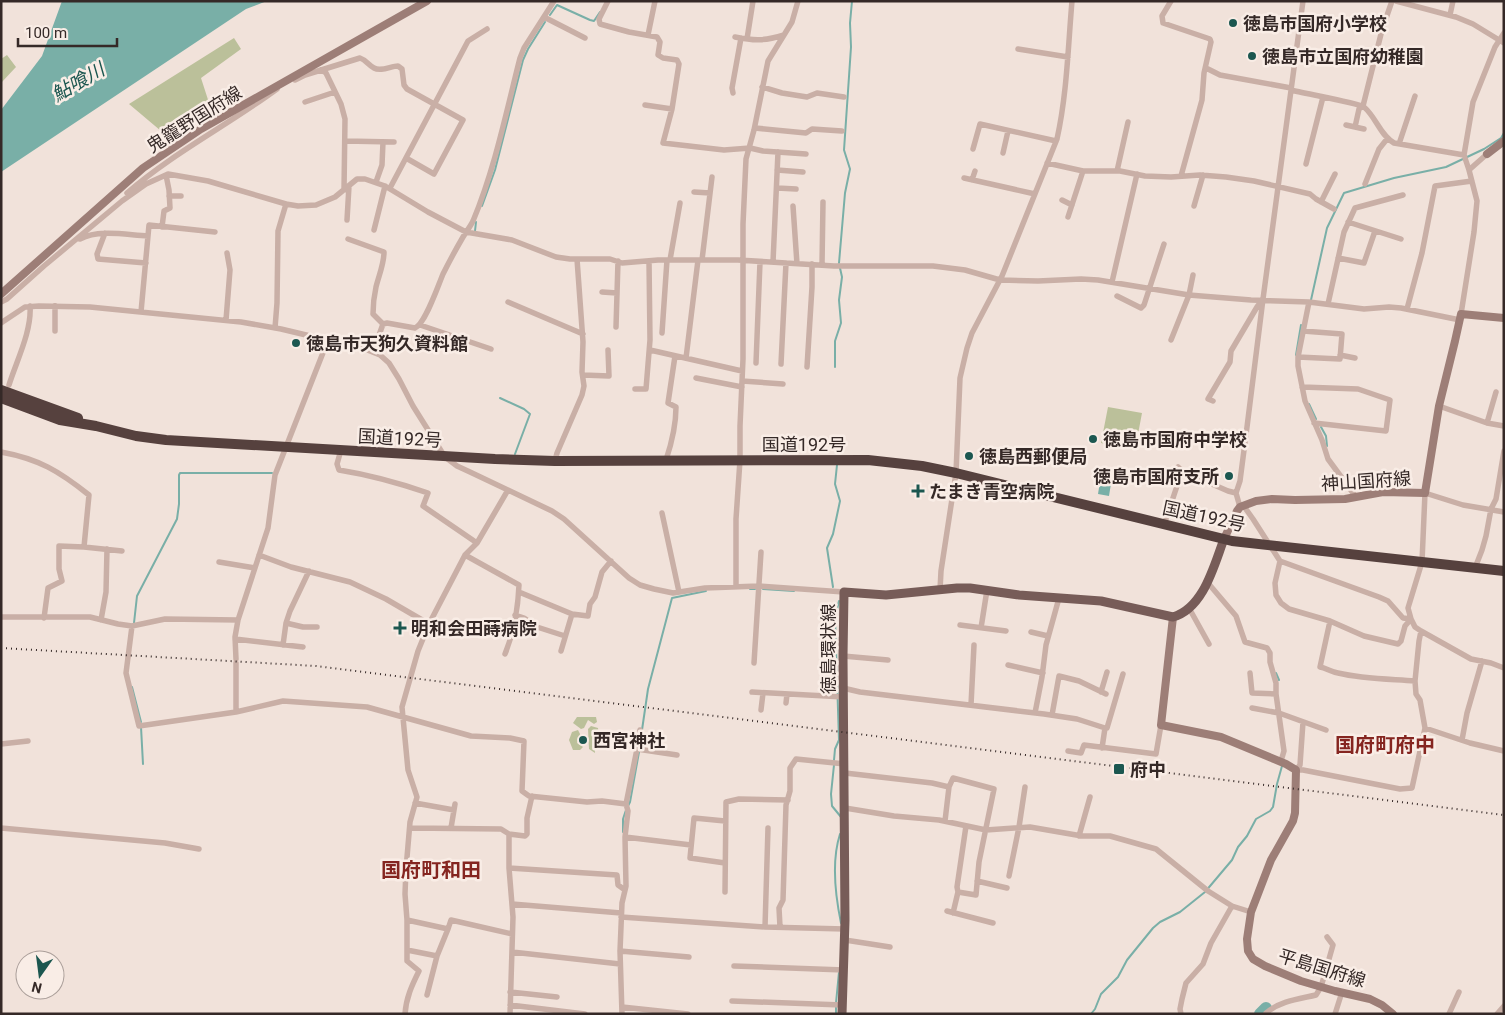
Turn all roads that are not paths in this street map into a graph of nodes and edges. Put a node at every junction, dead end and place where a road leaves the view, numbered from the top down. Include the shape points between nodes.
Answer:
1 (426, 1) edge
2 (554, 1) edge
3 (608, 1) edge
4 (655, 1) edge
5 (753, 1) edge
6 (798, 1) edge
7 (1072, 1) edge
8 (1171, 1) edge
9 (1303, 1) edge
10 (1392, 1) edge
11 (1396, 1) edge
12 (1453, 1) edge
13 (1407, 3) edge
14 (1450, 15) junction
15 (544, 17) junction
16 (487, 29) dead end
17 (1504, 33) edge
18 (648, 35) junction
19 (784, 35) junction
20 (585, 38) dead end
21 (741, 38) junction
22 (1502, 42) edge
23 (1018, 49) dead end
24 (1068, 57) junction
25 (1206, 68) junction
26 (321, 70) junction
27 (286, 81) junction
28 (762, 87) junction
29 (1291, 89) junction
30 (335, 92) junction
31 (733, 93) dead end
32 (1416, 96) dead end
33 (844, 97) dead end
34 (1323, 97) junction
35 (305, 102) dead end
36 (434, 105) junction
37 (645, 105) dead end
38 (1363, 106) junction
39 (672, 109) junction
40 (1128, 122) dead end
41 (1346, 125) dead end
42 (1355, 127) junction
43 (755, 128) junction
44 (1364, 129) dead end
45 (1008, 130) junction
46 (842, 131) dead end
47 (1387, 139) junction
48 (345, 141) junction
49 (1056, 141) junction
50 (1504, 141) edge
51 (383, 142) junction
52 (394, 142) dead end
53 (1399, 144) junction
54 (750, 148) junction
55 (973, 149) dead end
56 (778, 152) junction
57 (1003, 153) dead end
58 (806, 154) dead end
59 (1487, 154) joint
60 (1465, 156) junction
61 (406, 158) junction
62 (1048, 163) junction
63 (1306, 164) dead end
64 (778, 170) junction
65 (1469, 170) junction
66 (975, 171) dead end
67 (1083, 171) junction
68 (1117, 171) junction
69 (803, 172) dead end
70 (1137, 174) junction
71 (1335, 174) dead end
72 (166, 175) junction
73 (1203, 175) junction
74 (1181, 176) junction
75 (712, 177) dead end
76 (964, 178) dead end
77 (1000, 179) dead end
78 (972, 180) junction
79 (1472, 181) junction
80 (376, 182) junction
81 (1365, 184) dead end
82 (999, 186) junction
83 (1278, 186) junction
84 (387, 187) junction
85 (347, 188) junction
86 (776, 188) junction
87 (796, 189) dead end
88 (694, 192) dead end
89 (710, 193) junction
90 (1035, 194) junction
91 (1403, 195) dead end
92 (170, 196) junction
93 (181, 196) dead end
94 (1062, 200) dead end
95 (122, 201) junction
96 (823, 202) dead end
97 (1321, 202) junction
98 (680, 203) dead end
99 (286, 204) junction
100 (1072, 204) junction
101 (793, 206) dead end
102 (1194, 206) dead end
103 (1334, 209) dead end
104 (108, 216) dead end
105 (1068, 218) dead end
106 (346, 220) dead end
107 (1348, 222) junction
108 (162, 226) junction
109 (87, 229) junction
110 (374, 230) dead end
111 (1375, 231) junction
112 (214, 232) dead end
113 (466, 232) junction
114 (105, 233) junction
115 (148, 236) junction
116 (348, 238) dead end
117 (1402, 239) dead end
118 (73, 241) junction
119 (1164, 244) dead end
120 (227, 253) dead end
121 (1338, 258) junction
122 (577, 259) junction
123 (669, 260) junction
124 (700, 260) junction
125 (649, 261) junction
126 (743, 261) junction
127 (618, 262) junction
128 (760, 262) junction
129 (773, 262) junction
130 (146, 263) junction
131 (786, 263) junction
132 (797, 264) junction
133 (812, 264) junction
134 (822, 265) junction
135 (1193, 275) dead end
136 (1000, 280) junction
137 (1112, 282) junction
138 (1150, 288) junction
139 (602, 292) dead end
140 (617, 293) junction
141 (1, 294) edge
142 (1188, 295) junction
143 (1117, 296) dead end
144 (520, 298) dead end
145 (1263, 300) junction
146 (1, 302) edge
147 (508, 302) dead end
148 (1309, 302) junction
149 (1328, 304) junction
150 (30, 306) junction
151 (55, 306) junction
152 (517, 306) junction
153 (1407, 309) junction
154 (141, 312) junction
155 (1460, 317) junction
156 (1504, 318) edge
157 (226, 320) junction
158 (1, 323) edge
159 (383, 324) junction
160 (608, 324) dead end
161 (420, 325) junction
162 (275, 328) junction
163 (55, 331) dead end
164 (1303, 331) junction
165 (662, 333) dead end
166 (582, 334) junction
167 (328, 340) junction
168 (1171, 340) dead end
169 (491, 349) dead end
170 (608, 350) dead end
171 (650, 350) junction
172 (373, 352) junction
173 (1340, 355) junction
174 (675, 356) junction
175 (1298, 357) junction
176 (686, 358) junction
177 (1355, 358) dead end
178 (756, 363) dead end
179 (781, 364) dead end
180 (807, 367) dead end
181 (742, 371) junction
182 (583, 375) junction
183 (696, 378) dead end
184 (742, 384) junction
185 (783, 384) dead end
186 (1302, 387) junction
187 (5, 388) edge
188 (635, 389) dead end
189 (1496, 392) dead end
190 (1, 398) edge
191 (1213, 402) dead end
192 (1439, 406) junction
193 (1314, 423) junction
194 (1487, 423) junction
195 (96, 426) junction
196 (1504, 426) edge
197 (286, 447) junction
198 (341, 450) junction
199 (1504, 451) edge
200 (1, 452) edge
201 (445, 457) junction
202 (666, 460) junction
203 (740, 460) junction
204 (555, 461) junction
205 (956, 473) junction
206 (508, 490) junction
207 (1236, 493) junction
208 (1425, 493) junction
209 (1356, 497) junction
210 (1242, 506) junction
211 (1491, 509) junction
212 (1504, 512) edge
213 (662, 513) dead end
214 (1164, 525) junction
215 (1224, 539) junction
216 (477, 543) junction
217 (1270, 545) junction
218 (84, 547) junction
219 (107, 549) junction
220 (122, 551) dead end
221 (761, 552) dead end
222 (259, 555) junction
223 (465, 555) junction
224 (610, 561) junction
225 (1280, 561) junction
226 (219, 562) dead end
227 (1422, 562) junction
228 (255, 568) junction
229 (1475, 568) junction
230 (309, 571) junction
231 (1504, 571) edge
232 (1208, 583) junction
233 (736, 586) junction
234 (759, 586) junction
235 (940, 590) junction
236 (987, 590) junction
237 (519, 592) junction
238 (680, 592) junction
239 (844, 592) junction
240 (1059, 598) junction
241 (1189, 608) junction
242 (572, 614) junction
243 (516, 615) junction
244 (1, 617) edge
245 (1173, 617) junction
246 (44, 618) junction
247 (1411, 619) junction
248 (101, 620) junction
249 (238, 620) junction
250 (1330, 621) junction
251 (286, 623) junction
252 (429, 624) junction
253 (960, 624) dead end
254 (133, 626) junction
255 (317, 627) dead end
256 (981, 628) junction
257 (1006, 631) dead end
258 (1422, 631) junction
259 (1031, 632) dead end
260 (565, 636) junction
261 (1048, 636) junction
262 (235, 639) junction
263 (283, 644) junction
264 (1209, 644) dead end
265 (974, 645) dead end
266 (303, 647) dead end
267 (561, 651) dead end
268 (505, 654) dead end
269 (843, 656) junction
270 (888, 660) dead end
271 (1482, 661) junction
272 (754, 664) dead end
273 (1008, 665) dead end
274 (1504, 668) edge
275 (1043, 673) junction
276 (1250, 673) dead end
277 (1123, 674) dead end
278 (1105, 675) dead end
279 (1415, 681) junction
280 (752, 692) dead end
281 (762, 693) junction
282 (787, 694) junction
283 (1276, 694) junction
284 (840, 695) junction
285 (786, 703) dead end
286 (971, 706) junction
287 (1252, 708) dead end
288 (761, 710) dead end
289 (236, 712) junction
290 (1035, 713) junction
291 (1279, 713) junction
292 (1052, 715) junction
293 (403, 717) junction
294 (1303, 722) junction
295 (1161, 725) junction
296 (1107, 728) dead end
297 (1425, 728) junction
298 (640, 730) dead end
299 (1326, 730) dead end
300 (1462, 740) junction
301 (28, 741) dead end
302 (1, 744) edge
303 (1102, 748) junction
304 (639, 749) junction
305 (1068, 751) dead end
306 (1504, 751) edge
307 (677, 755) dead end
308 (1281, 762) junction
309 (839, 765) junction
310 (1296, 770) junction
311 (950, 786) junction
312 (1025, 787) dead end
313 (532, 796) junction
314 (1090, 797) dead end
315 (788, 800) junction
316 (415, 804) junction
317 (626, 806) junction
318 (845, 808) junction
319 (725, 821) junction
320 (945, 821) junction
321 (966, 826) junction
322 (1, 828) edge
323 (410, 828) junction
324 (451, 828) junction
325 (768, 828) dead end
326 (1019, 828) junction
327 (986, 830) junction
328 (509, 834) junction
329 (1079, 836) junction
330 (625, 837) junction
331 (691, 845) junction
332 (199, 849) dead end
333 (725, 863) junction
334 (508, 868) junction
335 (1009, 876) dead end
336 (977, 881) junction
337 (1007, 888) dead end
338 (625, 890) junction
339 (725, 892) dead end
340 (958, 892) junction
341 (512, 904) junction
342 (1232, 906) junction
343 (1251, 912) junction
344 (621, 915) junction
345 (407, 920) junction
346 (989, 920) dead end
347 (765, 927) junction
348 (780, 927) junction
349 (448, 929) junction
350 (842, 929) junction
351 (512, 934) junction
352 (1326, 938) dead end
353 (844, 940) junction
354 (890, 947) dead end
355 (407, 950) junction
356 (620, 951) junction
357 (512, 952) junction
358 (438, 956) junction
359 (689, 957) dead end
360 (620, 964) junction
361 (734, 966) dead end
362 (840, 970) junction
363 (1321, 987) junction
364 (510, 992) junction
365 (1342, 992) junction
366 (1459, 992) dead end
367 (427, 995) dead end
368 (557, 997) dead end
369 (732, 1001) dead end
370 (510, 1004) junction
371 (1504, 1006) edge
372 (622, 1007) junction
373 (839, 1007) edge
374 (1266, 1013) edge
375 (405, 1014) edge
376 (510, 1014) edge
377 (585, 1014) edge
378 (622, 1014) edge
379 (688, 1014) edge
380 (1181, 1014) edge
381 (1335, 1014) edge
382 (1393, 1014) edge
383 (1449, 1014) edge
384 (1497, 1014) edge

1 - 27 main road, 鬼籠野国府線
2 - 15 street
3 - 18 street via 599,19 600,24
4 - 18 street
5 - 21 street
6 - 19 street
7 - 24 street
8 - 25 street via 1162,16 1163,23 1210,39
9 - 29 street
10 - 38 street
11 - 13 street
12 - 14 street
13 - 14 street
14 - 22 street
15 - 20 street
15 - 113 street via 520,58 492,169
16 - 36 street via 468,41
17 - 22 street
18 - 39 street via 657,37 660,42 658,55 677,60 680,64
19 - 21 street via 768,40
19 - 28 street via 768,62
21 - 31 street
22 - 60 street via 1495,47 1473,102
23 - 24 street
24 - 49 street via 1062,118
25 - 29 street via 1220,75
25 - 74 street via 1202,100
26 - 27 street
26 - 30 street via 326,73
26 - 36 street via 360,58 374,68 398,66 402,69 407,89
27 - 95 street via 245,113 178,153 124,195
27 - 141 main road, 鬼籠野国府線 via 201,129 143,168
28 - 33 street via 807,97 816,93
28 - 43 street
29 - 34 street
29 - 83 street
30 - 35 street
30 - 48 street via 345,119
32 - 53 street
34 - 38 street
34 - 63 street
36 - 61 street
36 - 61 street via 463,120 434,174
37 - 39 street
38 - 42 street via 1359,109
38 - 47 street
39 - 54 street via 663,144 724,150
40 - 68 street
41 - 42 street
42 - 44 street
43 - 46 street via 806,133 812,129
43 - 54 street
45 - 49 street
45 - 55 street via 980,124
45 - 57 street
47 - 53 street
47 - 81 street via 1379,149
48 - 51 street
48 - 85 street
49 - 62 street
50 - 59 main road
51 - 52 street
51 - 80 street via 382,165
53 - 60 street
54 - 56 street
54 - 126 street via 744,180
56 - 58 street
56 - 64 street
59 - 65 street
60 - 65 street
61 - 84 street
62 - 67 street
62 - 90 street
64 - 69 street
64 - 86 street
65 - 79 street
66 - 78 street
67 - 68 street
67 - 100 street
68 - 70 street
70 - 74 street
70 - 137 street
71 - 97 street
72 - 92 street
72 - 95 street
72 - 99 street via 208,181
73 - 74 street
73 - 83 street
73 - 102 street
75 - 89 street
76 - 78 street
77 - 82 street
78 - 82 street
79 - 153 street via 1435,186
79 - 155 street via 1477,201
80 - 84 street
80 - 85 street via 357,179
82 - 90 street
83 - 97 street via 1310,194
83 - 145 street
84 - 110 street
84 - 113 street
85 - 99 street via 316,205
85 - 106 street
86 - 87 street
86 - 129 street
88 - 89 street
89 - 124 street
90 - 136 street
91 - 107 street via 1355,208
92 - 93 street
92 - 108 street via 170,208 164,211
94 - 100 street
95 - 109 street
96 - 134 street
97 - 103 street
98 - 123 street
99 - 162 street via 278,231
100 - 105 street
101 - 132 street
104 - 109 street
107 - 111 street
107 - 121 street
108 - 112 street
108 - 115 street via 149,225
109 - 118 street
111 - 117 street
111 - 121 street via 1364,263
113 - 122 street via 512,240 556,257
113 - 161 street
114 - 115 street
114 - 118 street
114 - 130 street via 98,259
115 - 130 street
116 - 159 street via 384,252 373,314
118 - 146 street
119 - 138 street
120 - 157 street via 230,270
121 - 149 street
122 - 127 street
122 - 166 street
123 - 124 street
123 - 125 street
123 - 165 street
124 - 126 street
124 - 176 street
125 - 127 street
125 - 171 street
126 - 128 street
126 - 181 street
127 - 140 street
128 - 129 street
128 - 178 street
129 - 131 street
130 - 154 street
131 - 132 street
131 - 179 street
132 - 133 street
133 - 134 street
133 - 180 street
134 - 136 street via 932,266 965,270
135 - 142 street
136 - 137 street
136 - 205 street via 972,333 961,371
137 - 138 street
138 - 142 street
138 - 143 street via 1141,308
139 - 140 street
140 - 160 street via 616,325
142 - 145 street
142 - 168 street
144 - 152 street
145 - 148 street
145 - 191 street via 1231,351 1230,362 1208,398
145 - 207 street via 1248,427
147 - 152 street
148 - 149 street
148 - 164 street
149 - 153 street via 1364,310
150 - 151 street
150 - 158 street
150 - 187 street via 27,330
151 - 154 street
151 - 163 street
152 - 166 street
153 - 155 street
154 - 157 street
155 - 156 main road
155 - 192 main road, 神山国府線
157 - 162 street
159 - 161 street via 416,328
159 - 172 street
161 - 169 street
162 - 167 street
164 - 173 street via 1342,334
164 - 175 street
166 - 182 street
167 - 172 street
167 - 197 street
170 - 182 street via 609,376
171 - 174 street
171 - 188 street via 646,389
172 - 201 street via 384,358 395,371
173 - 175 street via 1340,360
173 - 177 street
174 - 176 street
174 - 202 street via 668,403 676,407 676,418
175 - 186 street
176 - 181 street
181 - 184 street
182 - 204 street via 582,395
183 - 184 street
184 - 185 street
184 - 203 street
186 - 193 street
186 - 193 street via 1358,389 1390,400 1386,431
187 - 195 highway, 国道192号 via 26,400
189 - 194 street
190 - 195 highway, 国道192号 via 60,420
192 - 194 street
192 - 208 main road, 神山国府線
193 - 209 street via 1328,459
194 - 196 street
195 - 197 highway, 国道192号 via 166,440
197 - 198 highway, 国道192号
197 - 222 street via 273,484 268,528
198 - 201 highway, 国道192号
198 - 216 street via 337,464 339,470 428,493 423,506
199 - 211 street via 1496,499
200 - 218 street via 23,456 47,466 89,495
201 - 204 highway, 国道192号
201 - 206 street via 456,466
202 - 203 highway, 国道192号
202 - 204 highway, 国道192号
203 - 205 highway, 国道192号 via 868,460
203 - 233 street
205 - 214 highway, 国道192号
205 - 235 street
206 - 216 street
206 - 224 street via 564,519
207 - 210 street
207 - 214 street via 1180,469
208 - 209 main road, 神山国府線 via 1383,492
208 - 211 street via 1463,506
208 - 227 street
209 - 210 main road, 神山国府線 via 1256,500
210 - 215 main road
210 - 217 street
211 - 212 street
211 - 229 street
213 - 238 street
214 - 215 highway, 国道192号
215 - 217 highway, 国道192号
215 - 232 main road
216 - 223 street
217 - 225 street
217 - 227 highway, 国道192号
218 - 219 street
218 - 246 street via 59,546 62,581 48,588
219 - 220 street
219 - 248 street via 106,592
221 - 234 street
222 - 228 street
222 - 230 street
223 - 237 street via 519,585
223 - 252 street
224 - 238 street via 640,585
224 - 242 street via 602,572 588,616
225 - 247 street via 1388,601 1403,618
225 - 250 street via 1275,583 1280,603 1289,609
226 - 228 street
227 - 229 highway, 国道192号
227 - 247 street via 1408,608
228 - 249 street
229 - 231 highway, 国道192号
230 - 251 street
230 - 252 street via 350,582
232 - 241 main road
232 - 283 street via 1236,616 1244,642 1267,648
233 - 234 street
233 - 238 street
234 - 239 street
234 - 272 street
235 - 236 main road, 徳島環状線
235 - 239 main road, 徳島環状線 via 886,594
236 - 240 main road, 徳島環状線
236 - 256 street
237 - 242 street
237 - 243 street
239 - 269 main road, 徳島環状線
240 - 245 main road, 徳島環状線 via 1101,601
240 - 261 street
241 - 245 main road
241 - 264 street
242 - 260 street
243 - 260 street via 537,627
243 - 268 street
244 - 246 street
245 - 295 main road
246 - 248 street via 90,617
247 - 250 street via 1398,644 1364,636
247 - 258 street
248 - 254 street
249 - 254 street via 165,619
249 - 262 street
250 - 279 street via 1320,666 1334,673 1365,678
251 - 255 street via 303,628
251 - 263 street
252 - 293 street via 409,679 402,707
253 - 256 street
254 - 289 street via 126,673 139,726
256 - 257 street
258 - 271 street via 1460,654
258 - 279 street
259 - 261 street
260 - 267 street
261 - 275 street
262 - 263 street
262 - 289 street
263 - 266 street
265 - 286 street
269 - 270 street
269 - 284 main road, 徳島環状線
271 - 274 street
271 - 300 street
273 - 275 street
275 - 290 street
276 - 283 street via 1252,693
277 - 296 street
278 - 292 street via 1103,693 1079,681 1059,676
279 - 297 street
280 - 281 street
281 - 282 street
281 - 288 street
282 - 284 street via 809,698
282 - 285 street
283 - 291 street
284 - 286 street via 860,692
284 - 309 main road, 徳島環状線
286 - 290 street
287 - 291 street
289 - 293 street via 283,701 366,707
290 - 292 street
291 - 294 street
291 - 308 street via 1284,751
292 - 303 street via 1105,728
293 - 313 street via 471,736 524,742 522,791
293 - 316 street via 408,770 417,797
294 - 299 street
294 - 310 street via 1300,765
295 - 303 street via 1156,754
295 - 308 main road via 1221,737
297 - 300 street
297 - 310 street via 1412,788 1400,789
298 - 304 street
300 - 306 street
301 - 302 street
303 - 305 street via 1084,744 1081,753
304 - 307 street
304 - 317 street
308 - 310 main road
309 - 311 street
309 - 315 street via 796,759 790,768
309 - 318 main road, 徳島環状線
310 - 343 main road, 平島国府線 via 1293,821 1271,860
311 - 320 street
311 - 327 street via 953,778 994,789
312 - 326 street
313 - 317 street
313 - 328 street via 527,834
314 - 329 street
315 - 319 street via 739,799 726,802
315 - 348 street
316 - 323 street
316 - 324 street via 454,807
317 - 330 street
318 - 320 street
318 - 350 main road, 徳島環状線
319 - 331 street via 694,818
319 - 333 street
320 - 321 street
321 - 327 street
321 - 340 street
322 - 332 street
323 - 324 street
323 - 345 street
324 - 328 street via 501,829
325 - 347 street
326 - 327 street
326 - 329 street
326 - 335 street
327 - 336 street
328 - 334 street
329 - 342 street via 1110,836 1156,849 1207,891
330 - 331 street
330 - 338 street
331 - 333 street via 690,858
333 - 339 street
334 - 338 street via 618,876 618,884
334 - 341 street
336 - 337 street
336 - 340 street via 976,895
338 - 344 street
340 - 346 street via 950,912
341 - 344 street
341 - 351 street
342 - 343 street
342 - 380 street via 1203,964 1186,983
343 - 363 main road, 平島国府線 via 1247,945 1253,959
344 - 347 street
344 - 356 street
345 - 349 street
345 - 355 street
347 - 348 street
348 - 350 street
349 - 351 street via 451,920
349 - 358 street
350 - 353 main road, 徳島環状線
351 - 357 street
352 - 363 street via 1333,945
353 - 354 street
353 - 362 main road, 徳島環状線
355 - 358 street
355 - 375 street via 407,961 419,971 411,986
356 - 359 street
356 - 360 street
357 - 360 street
357 - 364 street
358 - 367 street
360 - 372 street
361 - 362 street
362 - 373 main road, 徳島環状線
363 - 365 main road, 平島国府線
363 - 374 street via 1316,995 1280,1005
364 - 368 street
364 - 370 street
365 - 381 street
365 - 382 main road, 平島国府線 via 1370,999
366 - 383 street
369 - 373 street
370 - 376 street
370 - 377 street
371 - 384 street
372 - 378 street
372 - 379 street

